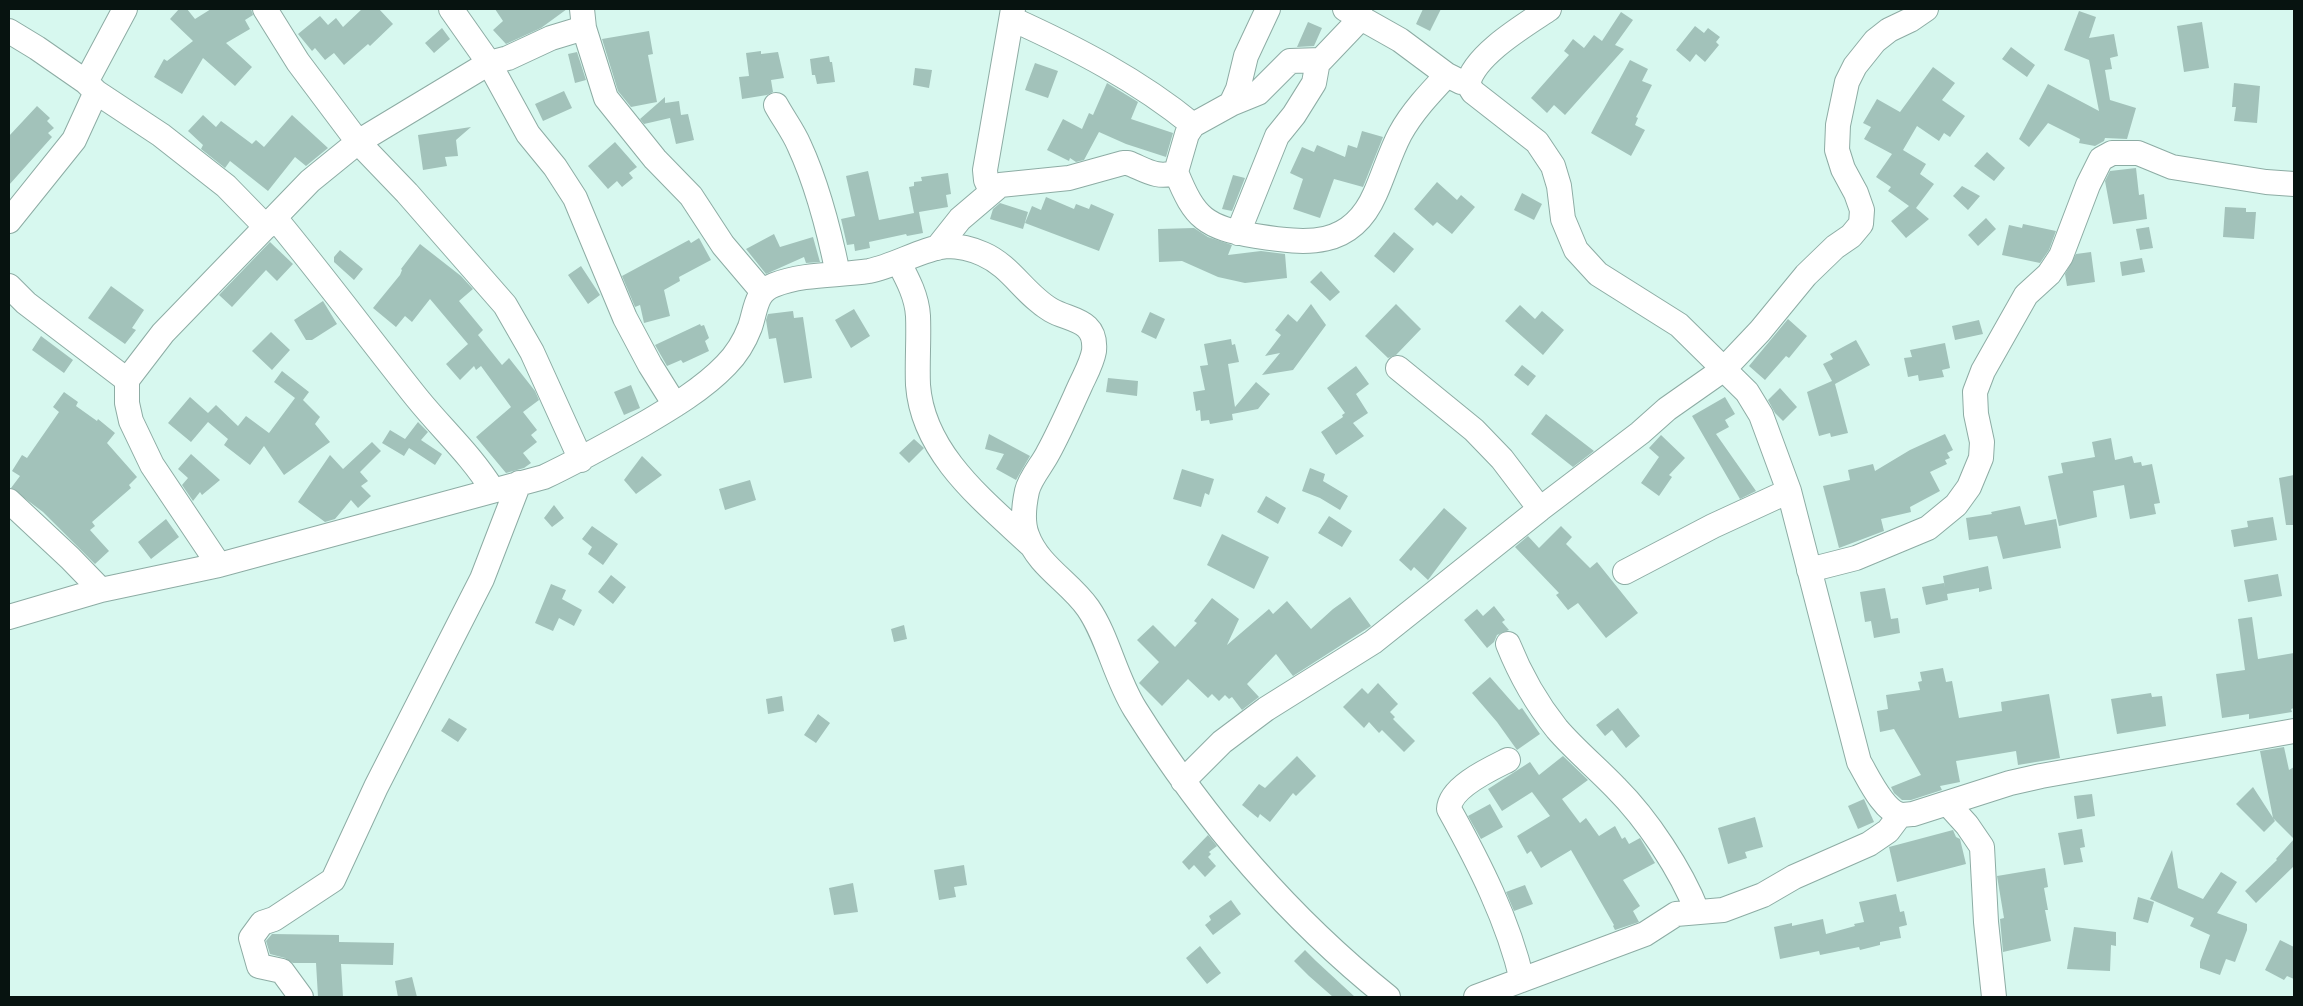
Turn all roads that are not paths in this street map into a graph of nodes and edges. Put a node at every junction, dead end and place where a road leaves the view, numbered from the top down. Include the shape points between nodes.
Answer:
1 (125, 9) edge
2 (265, 9) edge
3 (451, 9) edge
4 (1268, 9) edge
5 (1549, 9) edge
6 (1926, 9) edge
7 (1353, 13) edge
8 (1012, 14) edge
9 (583, 18) edge
10 (9, 31) edge
11 (1318, 61) junction
12 (488, 63) junction
13 (1458, 79) junction
14 (91, 87) junction
15 (1231, 104) junction
16 (776, 105) dead end
17 (1193, 125) junction
18 (358, 142) junction
19 (1176, 172) junction
20 (2294, 184) edge
21 (991, 191) junction
22 (9, 221) edge
23 (270, 222) junction
24 (1238, 233) junction
25 (937, 248) junction
26 (900, 263) junction
27 (838, 274) junction
28 (9, 286) edge
29 (762, 291) junction
30 (1398, 368) dead end
31 (1724, 369) junction
32 (127, 380) junction
33 (675, 405) junction
34 (581, 460) junction
35 (519, 484) junction
36 (492, 490) junction
37 (1789, 491) junction
38 (9, 500) edge
39 (1540, 508) junction
40 (1032, 547) junction
41 (219, 565) junction
42 (1809, 570) junction
43 (1624, 572) dead end
44 (101, 590) junction
45 (9, 617) edge
46 (1508, 644) dead end
47 (2294, 731) edge
48 (1508, 760) dead end
49 (1183, 781) junction
50 (1948, 804) junction
51 (1900, 815) junction
52 (1697, 911) junction
53 (1522, 980) junction
54 (301, 997) edge
55 (1388, 997) edge
56 (1476, 997) edge
57 (1994, 997) edge

1 - 14 street
2 - 18 street via 298,62
3 - 12 street
4 - 15 street via 1246,56
5 - 13 street via 1511,34 1482,60 1471,76
6 - 31 street via 1875,40 1847,82 1838,125 1837,150 1862,210 1861,224 1806,275
7 - 11 street
7 - 13 street
8 - 17 street via 1091,56 1167,104
8 - 21 street via 985,170
9 - 12 street via 551,38 508,58
9 - 29 street via 606,98 654,159 691,196 723,245
10 - 14 street
11 - 15 street via 1290,61 1258,93
11 - 24 street via 1314,83 1277,136
12 - 18 street
12 - 33 street via 528,134 575,198 625,318
13 - 24 street via 1418,107 1400,134 1375,196 1352,228 1333,237 1314,240 1285,241
13 - 31 street via 1537,142 1553,166 1563,219 1576,250 1598,274 1679,325
14 - 22 street via 74,140
14 - 23 street via 160,135
15 - 17 street
16 - 27 street via 798,144 816,188
17 - 19 street via 1187,134
18 - 23 street via 310,181
18 - 34 street via 505,305 532,352
19 - 21 street via 1168,176 1156,175 1128,163 1069,178 1008,183
19 - 24 street via 1188,201 1198,214 1215,226
20 - 42 street via 2172,167 2138,153 2112,153 2102,159 2088,185 2061,256 2049,274 2026,295 1983,371 1976,392 1981,458 1969,486 1956,505 1928,528 1856,558
21 - 25 street via 960,219
23 - 32 street via 162,333
23 - 36 street via 329,283 419,400 479,467
25 - 26 street
25 - 40 street via 962,247 998,262 1038,302 1086,325 1093,337 1094,352 1088,370 1027,488 1025,530
26 - 27 street
26 - 40 street via 918,316 918,387 938,447 956,472
27 - 29 street via 809,275
28 - 32 street via 26,303
29 - 33 street via 749,330 728,364
30 - 39 street via 1474,430 1502,459
31 - 37 street via 1747,392 1761,415
31 - 39 street
32 - 41 street via 131,421 152,465
33 - 34 street
34 - 35 street
35 - 36 street
35 - 54 street via 482,579 376,786 333,880 282,914 262,923 251,938 259,966 282,970
36 - 41 street
37 - 42 street
37 - 43 street
38 - 44 street
39 - 49 street via 1373,642 1266,709 1222,742
40 - 49 street via 1075,590 1096,620 1118,680
41 - 44 street
42 - 51 street via 1859,762 1878,796
44 - 45 street
46 - 52 street via 1518,669 1541,707 1571,744 1633,806 1672,863
47 - 50 street via 2042,776
48 - 53 street via 1484,772 1454,794 1449,809 1503,918
49 - 55 street via 1230,841 1278,893 1343,960
50 - 51 street
50 - 57 street via 1982,847
51 - 52 street via 1888,831 1869,844 1794,877 1763,895 1722,910
52 - 53 street via 1676,914 1645,934
53 - 56 street

